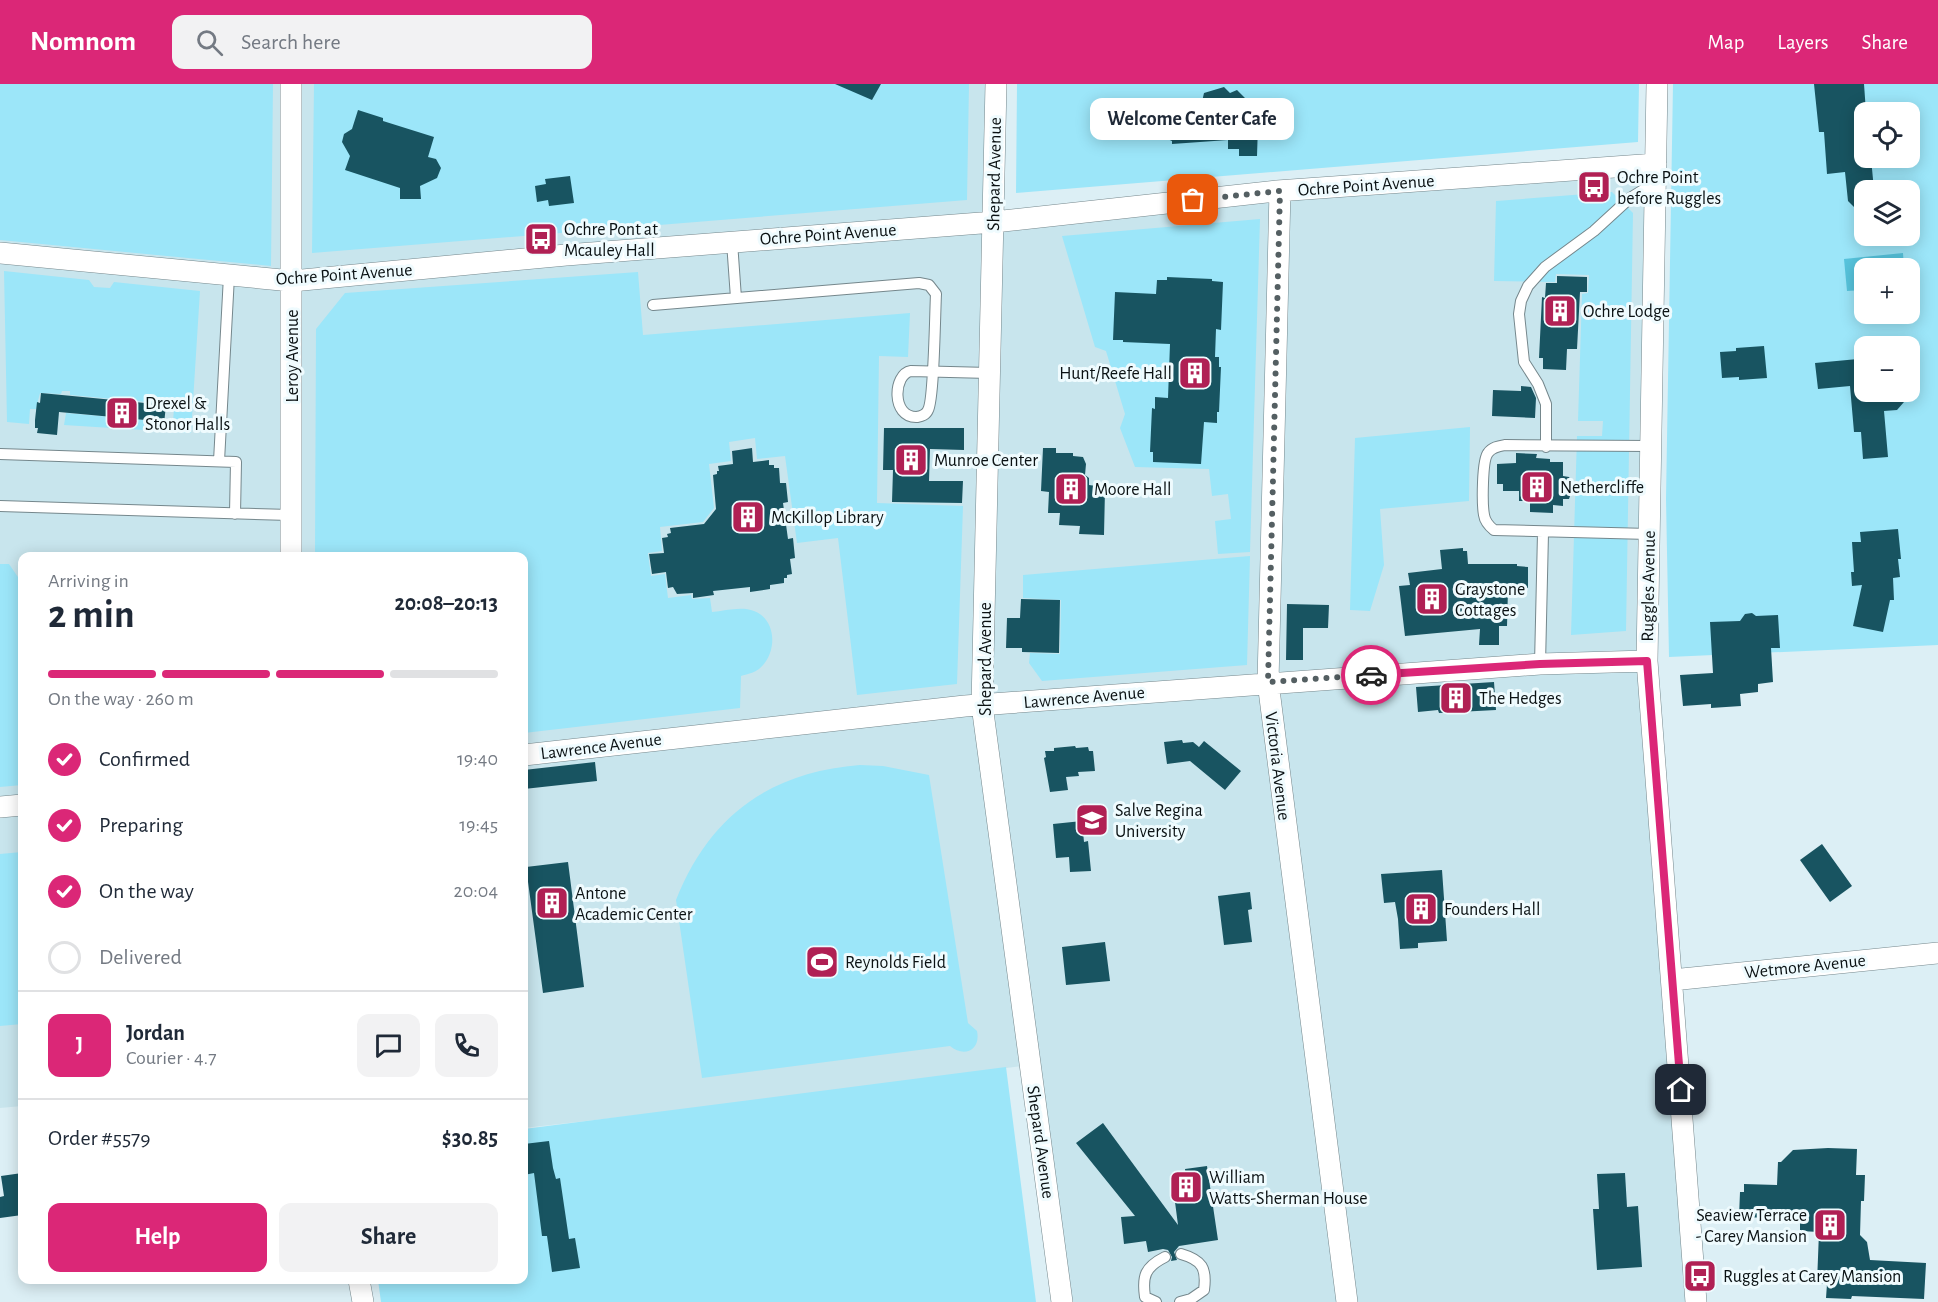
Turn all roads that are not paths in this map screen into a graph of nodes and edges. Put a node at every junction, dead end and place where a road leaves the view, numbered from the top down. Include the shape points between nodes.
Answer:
1 (291, 84) edge
2 (996, 84) edge
3 (1657, 84) edge
4 (1656, 173) junction
5 (1280, 191) junction
6 (994, 222) junction
7 (732, 242) junction
8 (0, 253) edge
9 (229, 276) junction
10 (292, 281) junction
11 (736, 298) junction
12 (653, 305) dead end
13 (932, 371) junction
14 (989, 373) junction
15 (1651, 446) junction
16 (1546, 447) junction
17 (0, 454) edge
18 (219, 462) junction
19 (0, 506) edge
20 (235, 514) junction
21 (291, 515) junction
22 (1543, 533) junction
23 (1648, 534) junction
24 (291, 552) edge
25 (1647, 661) junction
26 (1540, 664) junction
27 (1268, 682) junction
28 (982, 705) junction
29 (528, 755) edge
30 (18, 805) edge
31 (0, 807) edge
32 (1938, 953) edge
33 (1672, 980) junction
34 (1181, 1254) dead end
35 (1165, 1257) dead end
36 (360, 1284) edge
37 (1142, 1300) edge
38 (363, 1302) edge
39 (1062, 1302) edge
40 (1156, 1302) edge
41 (1180, 1302) edge
42 (1347, 1302) edge
43 (1696, 1302) edge

1 - 10 street, Leroy Avenue
2 - 6 street, Shepard Avenue
3 - 4 street, Ruggles Avenue
4 - 5 street, Ochre Point Avenue
4 - 15 street, Ruggles Avenue
4 - 16 lane via 1594,231 1545,267 1521,301 1524,362 1546,404
5 - 6 street, Ochre Point Avenue
5 - 27 street, Victoria Avenue
6 - 7 street, Ochre Point Avenue
6 - 14 street, Shepard Avenue
7 - 10 street, Ochre Point Avenue
7 - 11 lane
8 - 9 street, Ochre Point Avenue
9 - 10 street, Ochre Point Avenue
9 - 18 lane
10 - 21 street, Leroy Avenue
11 - 12 lane
11 - 13 lane via 929,285 936,294
13 - 13 lane via 903,374 898,407 902,413 910,417 927,414 931,406
13 - 14 lane
14 - 28 street, Shepard Avenue
15 - 16 lane
15 - 23 street, Ruggles Avenue
16 - 22 lane via 1505,445 1487,453 1484,462 1484,516 1488,525 1494,530
17 - 18 lane
18 - 20 lane via 236,462
19 - 20 lane
20 - 21 lane
21 - 24 street, Leroy Avenue
22 - 23 lane
22 - 26 lane
23 - 25 street, Ruggles Avenue
25 - 26 street, Lawrence Avenue
25 - 33 street, Ruggles Avenue
26 - 27 street, Lawrence Avenue
27 - 28 street, Lawrence Avenue
27 - 42 street, Victoria Avenue
28 - 29 street, Lawrence Avenue
28 - 39 street, Shepard Avenue
30 - 31 street
32 - 33 street, Wetmore Avenue
33 - 43 street, Ruggles Avenue
34 - 41 lane via 1193,1257 1206,1275 1204,1290
35 - 37 lane via 1147,1271
36 - 38 street
37 - 40 lane

